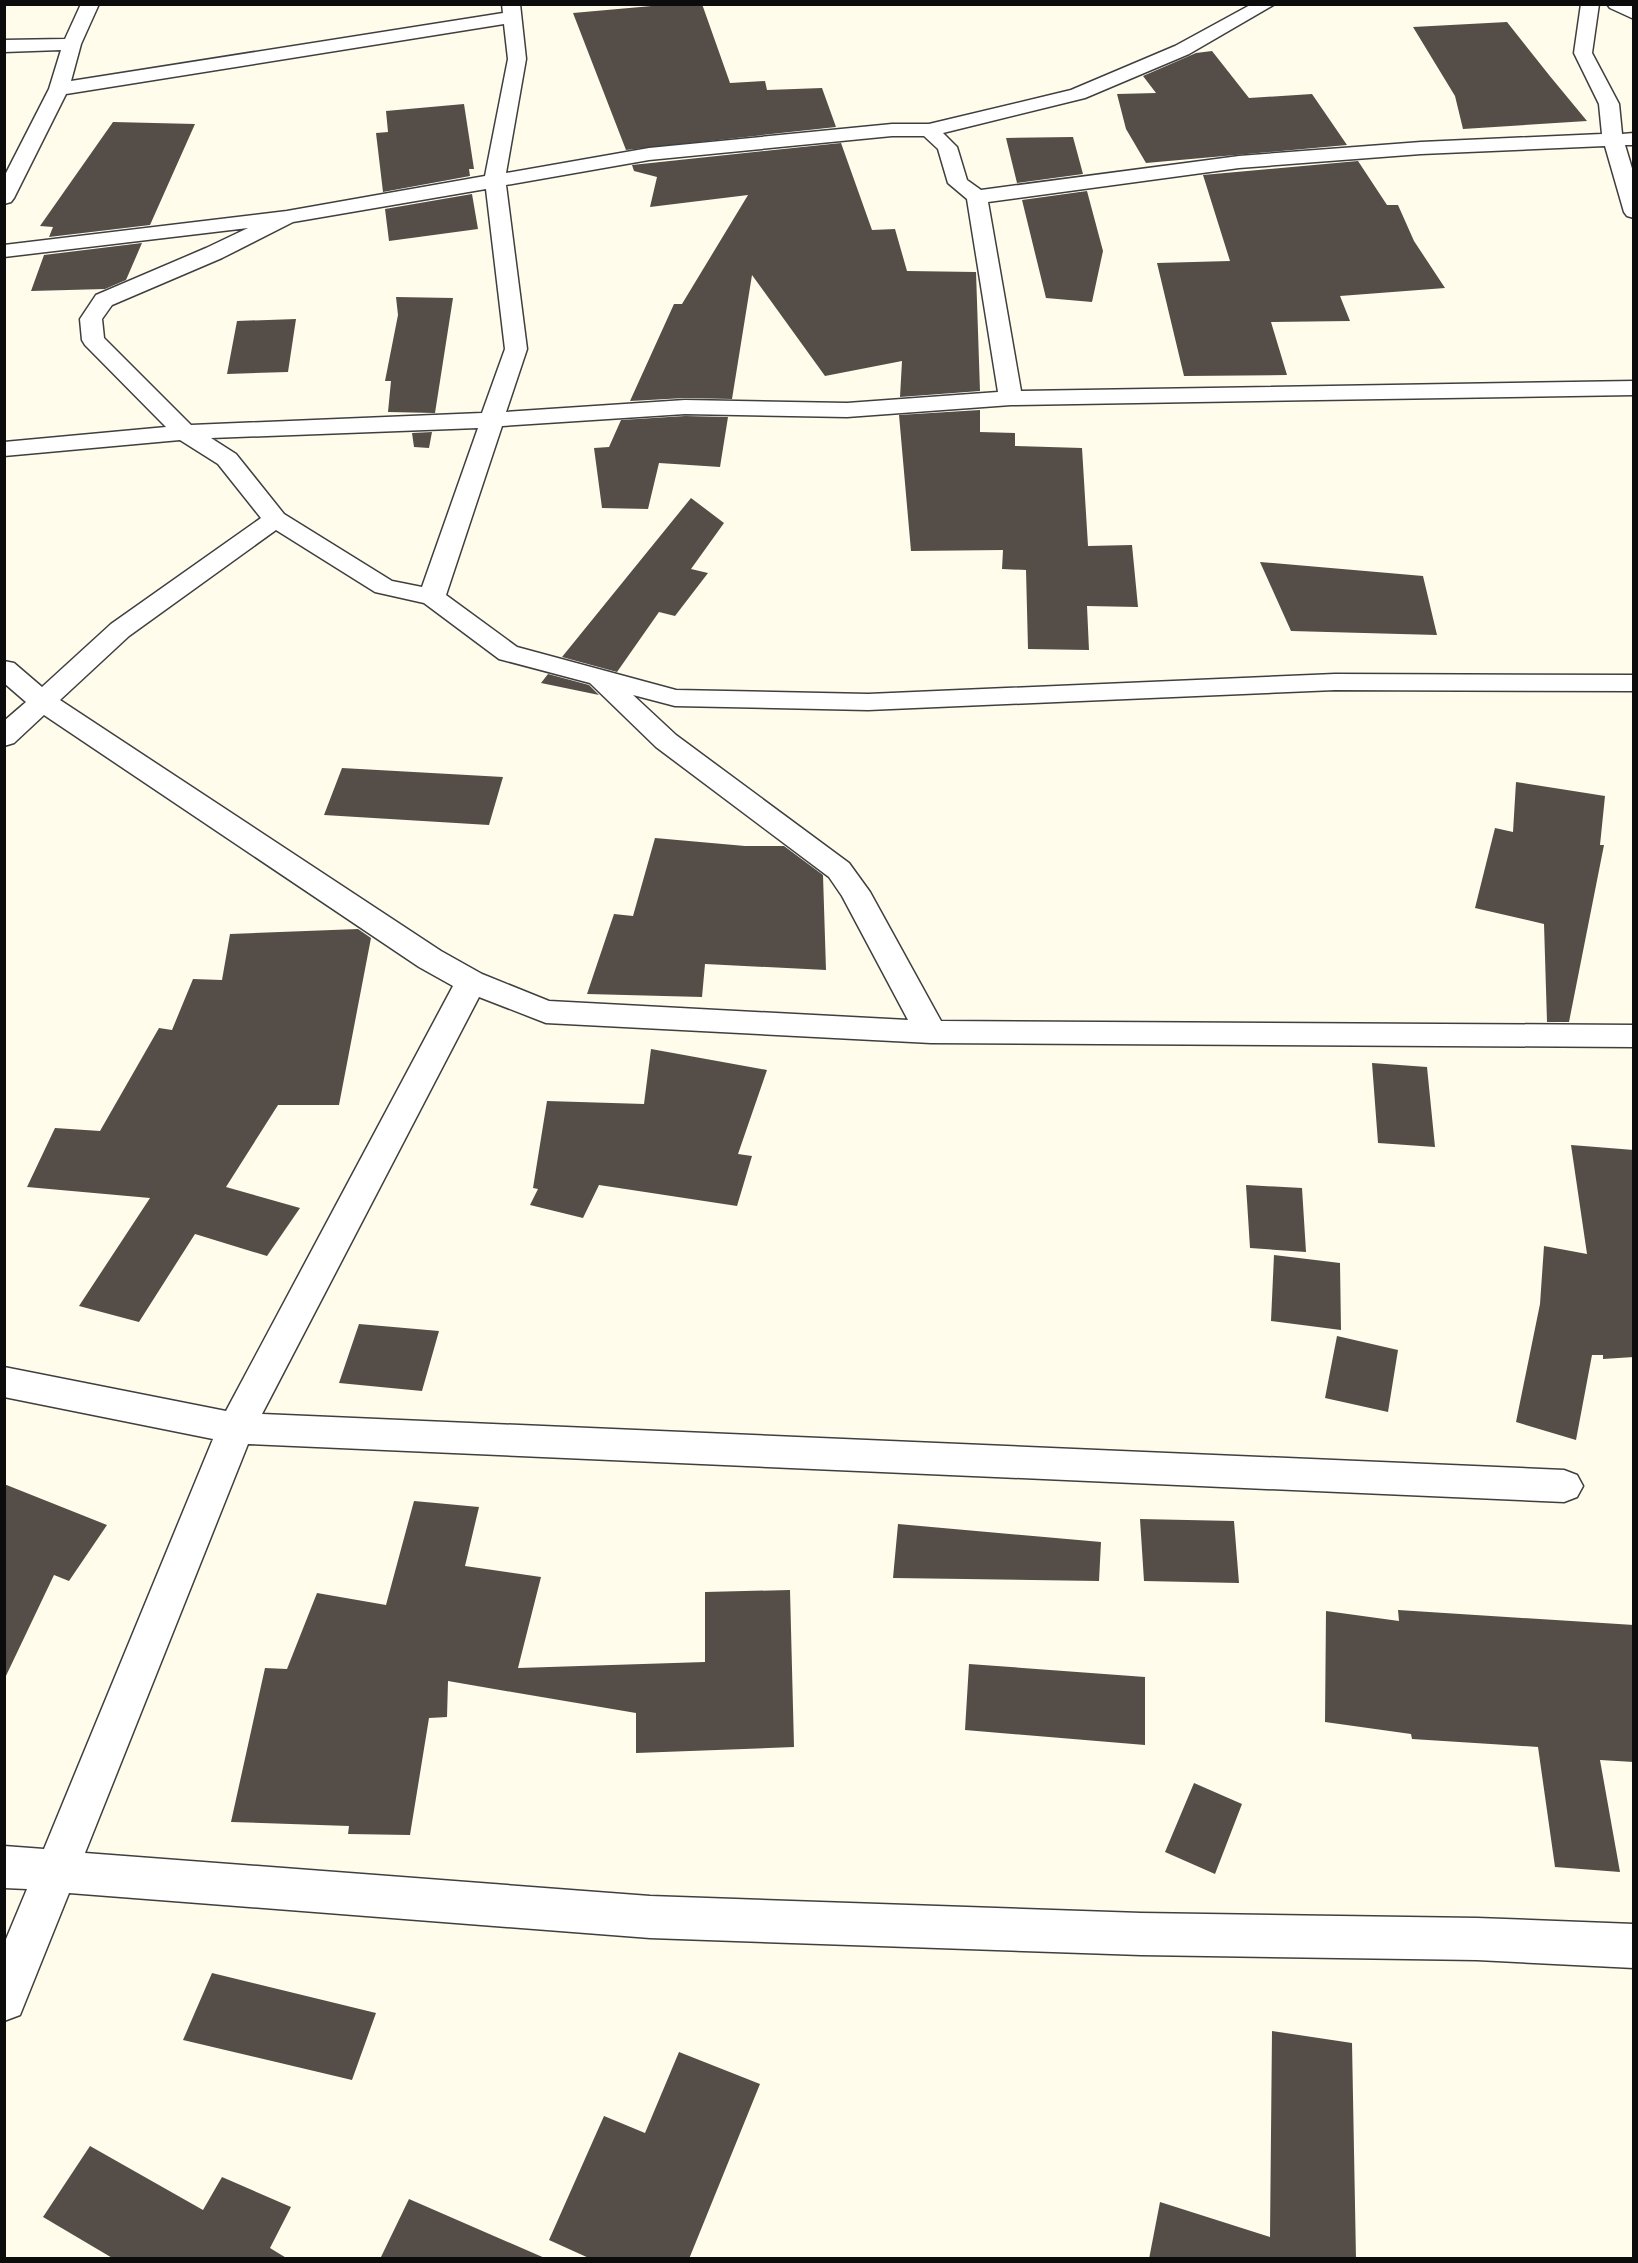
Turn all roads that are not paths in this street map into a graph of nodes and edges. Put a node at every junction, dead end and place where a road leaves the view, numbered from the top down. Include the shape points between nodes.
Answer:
1 (90, 4) edge
2 (1266, 4) edge
3 (1590, 4) edge
4 (1616, 4) edge
5 (513, 11) edge
6 (1634, 14) edge
7 (72, 44) junction
8 (4, 46) edge
9 (59, 89) junction
10 (929, 130) junction
11 (1634, 139) edge
12 (1612, 140) junction
13 (495, 179) junction
14 (977, 197) junction
15 (4, 198) edge
16 (1634, 212) edge
17 (287, 217) junction
18 (4, 251) edge
19 (1634, 388) edge
20 (1011, 398) junction
21 (492, 420) junction
22 (184, 432) junction
23 (4, 448) edge
24 (275, 519) junction
25 (432, 597) junction
26 (4, 669) edge
27 (598, 677) junction
28 (1634, 683) edge
29 (42, 701) junction
30 (4, 737) edge
31 (471, 982) junction
32 (931, 1032) junction
33 (1634, 1036) edge
34 (4, 1382) edge
35 (236, 1428) junction
36 (1564, 1486) dead end
37 (4, 1867) edge
38 (57, 1872) junction
39 (1634, 1946) edge
40 (4, 1999) edge

1 - 7 street
2 - 10 street via 1182,50 1077,94
3 - 12 street via 1583,53 1609,104
4 - 6 street
5 - 9 street
5 - 13 street via 517,58
7 - 8 street
7 - 9 street
9 - 15 street
10 - 13 street via 892,130 649,154
10 - 14 street via 947,147 958,183
11 - 12 street
12 - 14 street via 1421,148 1239,162
12 - 16 street
13 - 17 street
13 - 21 street via 516,349
14 - 20 street
17 - 18 street
17 - 22 street via 104,300 91,319 93,340
19 - 20 street
20 - 21 street via 848,410 685,407
21 - 22 street
21 - 25 street
22 - 23 street
22 - 24 street via 227,459
24 - 25 street via 384,587
24 - 29 street via 120,630
25 - 27 street via 508,653
26 - 29 street
27 - 28 street via 675,698 868,702 1335,682
27 - 32 street via 666,741 839,870 855,892
29 - 30 street
29 - 31 street via 430,959
31 - 32 street via 546,1012
31 - 35 street
32 - 33 street
34 - 35 street
35 - 36 street
35 - 38 street
37 - 38 street
38 - 39 street via 650,1917
38 - 40 street

